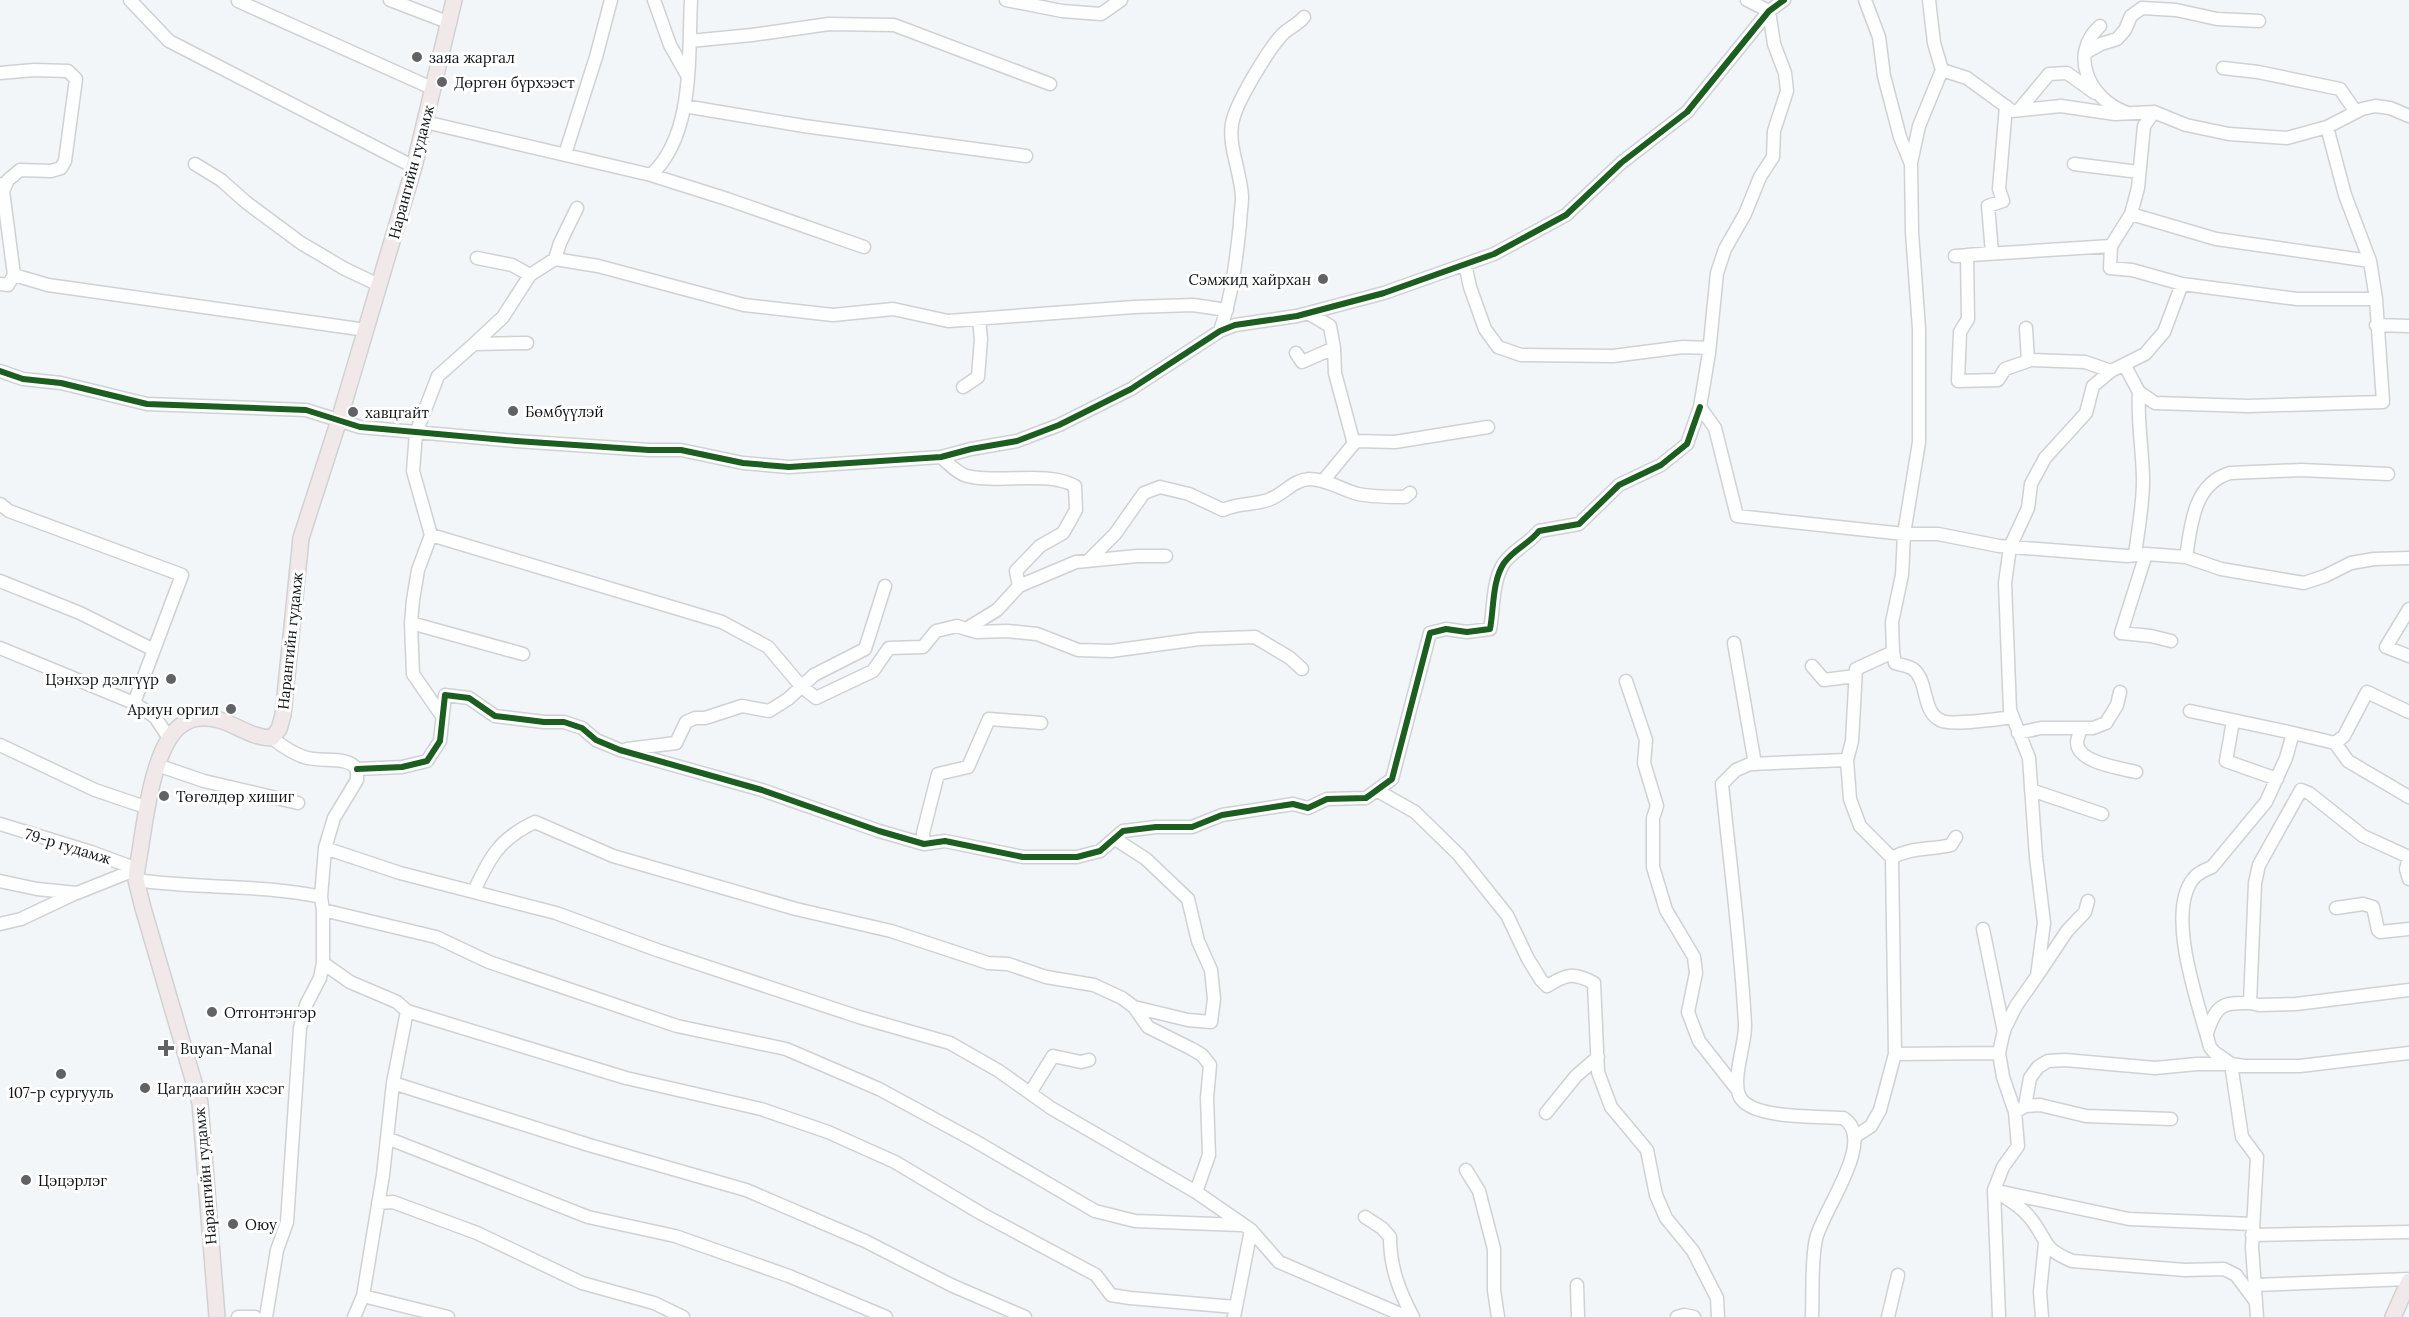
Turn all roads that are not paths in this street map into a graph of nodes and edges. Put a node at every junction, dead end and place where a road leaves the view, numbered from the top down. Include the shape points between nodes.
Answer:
1 (130, 0) edge
2 (390, 0) edge
3 (454, 0) edge
4 (611, 0) edge
5 (654, 0) edge
6 (691, 0) edge
7 (1006, 0) edge
8 (1121, 0) edge
9 (1747, 0) edge
10 (1784, 0) edge
11 (1865, 0) edge
12 (1929, 0) edge
13 (238, 1) edge
14 (1769, 11) junction
15 (1304, 17) dead end
16 (2259, 21) dead end
17 (450, 23) junction
18 (2100, 26) dead end
19 (690, 41) junction
20 (2084, 55) junction
21 (2223, 68) dead end
22 (1942, 70) junction
23 (0, 73) edge
24 (2059, 74) junction
25 (687, 75) junction
26 (1050, 84) dead end
27 (434, 88) junction
28 (2096, 94) junction
29 (684, 106) junction
30 (2006, 106) junction
31 (2019, 110) junction
32 (2154, 112) junction
33 (2356, 112) junction
34 (2132, 114) junction
35 (2409, 116) edge
36 (424, 122) junction
37 (2327, 127) junction
38 (565, 154) junction
39 (1026, 156) dead end
40 (195, 164) dead end
41 (1911, 164) junction
42 (2074, 164) dead end
43 (414, 166) junction
44 (2139, 172) junction
45 (651, 175) junction
46 (2, 187) edge
47 (577, 208) dead end
48 (2131, 214) junction
49 (2111, 246) junction
50 (864, 247) dead end
51 (1961, 256) junction
52 (477, 258) dead end
53 (555, 259) junction
54 (2370, 261) junction
55 (1465, 264) junction
56 (530, 275) junction
57 (14, 276) junction
58 (0, 284) edge
59 (379, 285) junction
60 (2182, 285) junction
61 (2376, 299) junction
62 (1227, 310) junction
63 (1308, 313) junction
64 (979, 319) junction
65 (2376, 325) junction
66 (2409, 326) edge
67 (2026, 328) dead end
68 (366, 330) junction
69 (1220, 332) junction
70 (527, 343) dead end
71 (474, 344) junction
72 (1334, 348) junction
73 (1710, 348) junction
74 (1296, 353) dead end
75 (2028, 361) junction
76 (2125, 366) junction
77 (0, 371) edge
78 (2111, 371) junction
79 (963, 387) dead end
80 (2139, 392) junction
81 (1700, 407) junction
82 (339, 420) junction
83 (1488, 427) dead end
84 (416, 433) junction
85 (1354, 444) junction
86 (941, 457) junction
87 (2388, 474) dead end
88 (1323, 481) junction
89 (1410, 493) dead end
90 (0, 504) edge
91 (1904, 534) junction
92 (431, 535) junction
93 (2010, 547) junction
94 (2140, 554) junction
95 (1166, 556) dead end
96 (2186, 557) junction
97 (2409, 558) edge
98 (1088, 561) junction
99 (0, 581) edge
100 (885, 586) dead end
101 (1019, 586) junction
102 (2409, 609) edge
103 (411, 623) junction
104 (966, 629) junction
105 (2171, 641) dead end
106 (1734, 643) dead end
107 (0, 648) edge
108 (152, 649) junction
109 (1893, 652) junction
110 (523, 654) dead end
111 (2409, 657) edge
112 (1812, 666) dead end
113 (1302, 669) dead end
114 (1855, 676) junction
115 (1626, 681) dead end
116 (801, 686) junction
117 (2120, 692) dead end
118 (134, 703) junction
119 (2190, 711) dead end
120 (2409, 712) edge
121 (442, 716) junction
122 (2013, 717) junction
123 (2233, 721) junction
124 (1041, 723) dead end
125 (2080, 728) junction
126 (2018, 733) junction
127 (2293, 733) junction
128 (169, 738) junction
129 (272, 738) junction
130 (2335, 743) junction
131 (0, 745) edge
132 (620, 750) junction
133 (1847, 760) junction
134 (1755, 764) junction
135 (157, 765) junction
136 (357, 769) junction
137 (2136, 772) dead end
138 (2277, 779) junction
139 (2031, 790) junction
140 (1378, 791) junction
141 (2409, 797) edge
142 (298, 803) dead end
143 (148, 808) junction
144 (2102, 814) dead end
145 (0, 824) edge
146 (1956, 837) dead end
147 (1115, 839) junction
148 (924, 844) junction
149 (325, 848) junction
150 (2409, 857) edge
151 (1892, 858) junction
152 (136, 874) junction
153 (2409, 879) edge
154 (0, 881) edge
155 (474, 891) junction
156 (77, 892) junction
157 (321, 897) junction
158 (2088, 901) dead end
159 (2336, 908) dead end
160 (323, 910) junction
161 (0, 924) edge
162 (1983, 929) dead end
163 (2409, 929) edge
164 (323, 963) junction
165 (2037, 976) junction
166 (2409, 990) edge
167 (2250, 1003) junction
168 (1134, 1007) junction
169 (406, 1011) junction
170 (2004, 1032) junction
171 (2207, 1033) junction
172 (1999, 1053) junction
173 (2409, 1053) edge
174 (1895, 1054) junction
175 (1598, 1057) junction
176 (1089, 1060) dead end
177 (2231, 1064) junction
178 (393, 1083) junction
179 (1736, 1088) junction
180 (1030, 1093) junction
181 (2020, 1109) junction
182 (1546, 1113) dead end
183 (2171, 1119) dead end
184 (1856, 1136) junction
185 (387, 1138) junction
186 (1466, 1170) dead end
187 (1994, 1190) junction
188 (1197, 1192) junction
189 (378, 1203) junction
190 (1365, 1217) dead end
191 (1246, 1228) junction
192 (2253, 1229) junction
193 (2409, 1233) edge
194 (2045, 1244) junction
195 (1898, 1275) dead end
196 (2409, 1280) edge
197 (1577, 1285) dead end
198 (2254, 1285) junction
199 (363, 1296) junction
200 (2256, 1302) junction
201 (1235, 1312) edge
202 (218, 1317) edge
203 (238, 1317) edge
204 (255, 1317) edge
205 (266, 1317) edge
206 (354, 1317) edge
207 (448, 1317) edge
208 (682, 1317) edge
209 (886, 1317) edge
210 (1025, 1317) edge
211 (1407, 1317) edge
212 (1413, 1317) edge
213 (1498, 1317) edge
214 (1578, 1317) edge
215 (1677, 1317) edge
216 (1695, 1317) edge
217 (1718, 1317) edge
218 (1812, 1317) edge
219 (1888, 1317) edge
220 (1999, 1317) edge
221 (2042, 1317) edge
222 (2257, 1317) edge
223 (2393, 1317) edge

1 - 43 street via 169,41
2 - 17 street
3 - 17 main road, Нарангийн гудамж
4 - 38 street
5 - 25 street via 670,45
6 - 19 street
7 - 8 street via 1101,14
9 - 14 street
10 - 14 street
11 - 41 street via 1880,36 1884,76
12 - 22 street
13 - 27 street
14 - 55 street via 1687,112 1566,215 1494,254
14 - 73 street via 1787,91 1773,131 1773,156 1725,249 1717,273
15 - 62 street via 1281,35 1270,50 1233,116 1231,141 1242,200 1237,262
16 - 20 street via 2142,8 2131,16 2117,39
17 - 27 main road, Нарангийн гудамж
18 - 20 street
19 - 25 street
19 - 26 street via 829,24 894,25
20 - 24 street
20 - 28 street
21 - 33 street via 2340,89
22 - 30 street via 1967,78
22 - 41 street via 1919,126
23 - 46 street via 68,71 76,79 61,168 20,170
24 - 28 street via 2067,74
24 - 31 street via 2049,74
25 - 29 street
27 - 36 main road, Нарангийн гудамж
28 - 34 street via 2115,108
29 - 39 street
29 - 45 street via 669,152
30 - 31 street via 2012,111
30 - 51 street via 1999,189 2003,201 1988,206 1992,254
31 - 34 street via 2061,106
32 - 34 street
32 - 37 street via 2186,125 2229,134 2287,138
32 - 44 street via 2144,126
33 - 35 street via 2375,106
33 - 37 street
36 - 38 street
36 - 43 main road, Нарангийн гудамж
37 - 54 street via 2345,195
38 - 45 street
40 - 59 street via 301,243
41 - 91 street via 1919,329 1919,442
42 - 44 street
43 - 59 main road, Нарангийн гудамж
44 - 48 street
45 - 50 street
46 - 57 street
47 - 53 street
48 - 49 street
48 - 54 street via 2216,239
49 - 51 street
49 - 60 street via 2110,268 2132,270
51 - 75 street via 1968,319 1960,332 1958,381 1998,381 2005,369
52 - 56 street via 512,265
53 - 56 street
53 - 64 street via 598,266 744,305 833,315 893,309 948,321
54 - 61 street
55 - 63 street via 1384,293
55 - 73 street via 1485,329 1498,347 1521,355 1613,356 1683,347
56 - 71 street via 503,317
57 - 58 street via 8,285
57 - 68 street via 48,285
59 - 68 main road, Нарангийн гудамж
60 - 61 street via 2297,299
60 - 76 street via 2164,332 2145,354
61 - 65 street
62 - 64 street via 1193,305 1134,307
62 - 69 street
63 - 69 street via 1235,325
63 - 72 street via 1330,326
64 - 79 street via 978,377
65 - 66 street
65 - 80 street via 2383,402 2248,406 2155,403
67 - 75 street
68 - 82 main road, Нарангийн гудамж
69 - 86 street via 1131,389 1059,425 1017,441
70 - 71 street
71 - 84 street via 438,376
72 - 74 street via 1302,362
72 - 85 street via 1335,373
73 - 81 street
75 - 78 street via 2085,362
76 - 78 street
76 - 80 street
77 - 82 street via 147,404 306,410
78 - 93 street via 2093,386 2086,413 2040,466 2031,484 2028,508
80 - 94 street via 2143,483
81 - 91 street via 1715,428 1737,516
81 - 140 street via 1687,444 1661,465 1619,485 1579,524 1539,531 1519,547 1504,564 1497,580 1490,629 1430,633 1392,779
82 - 84 street via 360,428
82 - 129 main road, Нарангийн гудамж via 301,538 283,715
83 - 85 street via 1395,442
84 - 86 street via 681,450 743,463 789,467
84 - 92 street via 413,471
85 - 88 street
86 - 101 street via 965,476 1063,479 1075,486 1076,510 1063,533 1040,546 1016,571
87 - 96 street via 2301,470 2230,472 2220,476 2202,494 2194,510
88 - 89 street via 1367,495 1405,497
88 - 98 street via 1307,479 1270,500 1223,510 1189,494 1160,487 1144,492 1115,534
90 - 108 street via 9,511 182,575
91 - 93 street via 1938,534
91 - 109 street via 1902,575 1892,622
92 - 103 street via 418,570
92 - 116 street via 723,622 768,647
93 - 94 street
93 - 122 street via 2005,583
94 - 96 street
94 - 105 street via 2121,633
95 - 98 street
96 - 97 street via 2221,569 2304,583 2351,563 2374,558
98 - 101 street via 1076,562
99 - 108 street via 80,613
100 - 116 street via 865,649 814,675
101 - 104 street via 998,610
102 - 111 street via 2386,647
103 - 110 street
103 - 121 street via 413,674
104 - 113 street via 977,633 1037,634 1078,650 1111,651 1199,639 1256,637
104 - 116 street via 957,626 936,631 924,647 889,648 873,671 816,698
106 - 134 street
107 - 118 street
108 - 118 street
109 - 114 street via 1856,669
109 - 122 street via 1895,663 1913,669 1926,700 1943,722
112 - 114 street via 1824,680
114 - 133 street via 1852,741
115 - 179 street via 1647,740 1644,763 1658,806 1653,818 1653,867 1666,910 1694,957 1696,973 1688,1012 1699,1041
116 - 132 street via 769,711 742,706 695,718 686,722 676,743
117 - 125 street via 2106,723
118 - 128 street via 155,717
119 - 123 street
120 - 130 street via 2367,692 2344,736
121 - 132 street via 445,695 469,698 495,716 564,722
121 - 136 street via 440,741 427,761 402,767
122 - 126 street
123 - 127 street
123 - 138 street via 2226,761
124 - 148 street via 989,719 968,767 938,774 923,833
125 - 126 street via 2041,728
125 - 137 street via 2077,744 2081,754
126 - 139 street via 2029,758
127 - 130 street
127 - 138 street
128 - 129 main road, Нарангийн гудамж via 186,721 203,717 225,721 250,735
128 - 135 main road, Нарангийн гудамж
129 - 136 street via 303,757 352,763
130 - 141 street via 2348,761
131 - 143 street via 95,790
132 - 148 street via 762,790
133 - 134 street
133 - 151 street via 1850,799 1860,826
134 - 179 street via 1736,770 1722,784 1746,1027
135 - 142 street via 204,781
135 - 143 main road, Нарангийн гудамж
136 - 149 street via 357,780 334,818
138 - 171 street via 2265,802 2212,867 2193,879 2186,893 2183,929 2188,965
139 - 144 street
139 - 165 street via 2044,923
140 - 147 street via 1366,798 1327,799 1308,808 1293,804 1222,815 1192,826 1123,831
140 - 175 street via 1416,812 1459,855 1507,915 1528,959 1547,986 1562,977 1578,975 1594,983
143 - 152 main road, Нарангийн гудамж
145 - 152 street, 79-р гудамж via 91,852
146 - 151 street via 1951,844 1904,850
147 - 148 street via 1100,851 1068,857 1023,857 945,841
147 - 168 street via 1146,859 1188,899 1198,941 1211,970 1211,1022
149 - 155 street via 400,873
149 - 157 street
150 - 153 street
150 - 167 street via 2363,836 2301,790 2259,865
151 - 174 street
152 - 156 street
152 - 157 street, 79-р гудамж via 175,886 289,890
152 - 202 main road, Нарангийн гудамж via 200,1103
154 - 156 street
155 - 168 street via 490,855 517,830 535,822 614,856 784,906 891,931 988,963 1008,964 1046,977 1094,985
155 - 180 street via 556,913 859,1017 950,1043
156 - 161 street via 21,919
157 - 160 street
158 - 165 street via 2085,912
159 - 163 street via 2367,904 2373,907 2380,932
160 - 164 street
160 - 191 street via 436,937 489,962 677,1026 786,1049 879,1089 1095,1211 1135,1221
162 - 170 street
164 - 169 street via 350,982 397,1002
164 - 205 street via 300,1028 287,1222 277,1250
165 - 170 street
166 - 167 street via 2296,1004
167 - 171 street via 2230,1002 2220,1007
168 - 188 street via 1148,1028 1197,1052 1210,1065 1206,1098 1209,1155
169 - 178 street
169 - 201 street via 626,1078 761,1109 828,1132 895,1162 1096,1275 1111,1295
170 - 172 street
171 - 177 street via 2214,1052
172 - 174 street
172 - 181 street via 2003,1077
173 - 177 street via 2300,1066
174 - 184 street via 1880,1110 1871,1126
175 - 182 street via 1576,1076
175 - 217 street via 1598,1071 1611,1107 1647,1149 1665,1218 1693,1251 1717,1298
176 - 180 street via 1053,1056
177 - 181 street via 2155,1068 2048,1061 2030,1078
177 - 192 street via 2242,1137 2257,1157
178 - 185 street
178 - 210 street via 746,1190 866,1241 951,1285
179 - 184 street via 1752,1109 1843,1118
180 - 188 street
181 - 183 street via 2040,1105 2086,1116
181 - 187 street via 2018,1146 2003,1167
184 - 218 street via 1844,1182 1816,1239
185 - 189 street
185 - 209 street via 588,1216 675,1236 789,1276
186 - 213 street via 1479,1191 1494,1249
187 - 192 street via 2129,1219
187 - 194 street via 2034,1222
187 - 220 street
188 - 191 street
189 - 199 street
189 - 208 street via 393,1202 477,1233 582,1283 654,1303
190 - 212 street via 1390,1237 1398,1290
191 - 201 street
191 - 211 street via 1279,1262
192 - 193 street
192 - 198 street
194 - 200 street via 2072,1262 2224,1269 2236,1275
194 - 221 street via 2040,1292
195 - 219 street
196 - 198 street
196 - 223 main road
197 - 214 street
198 - 200 street
199 - 206 street
199 - 207 street
200 - 222 street
203 - 204 street
215 - 216 street

